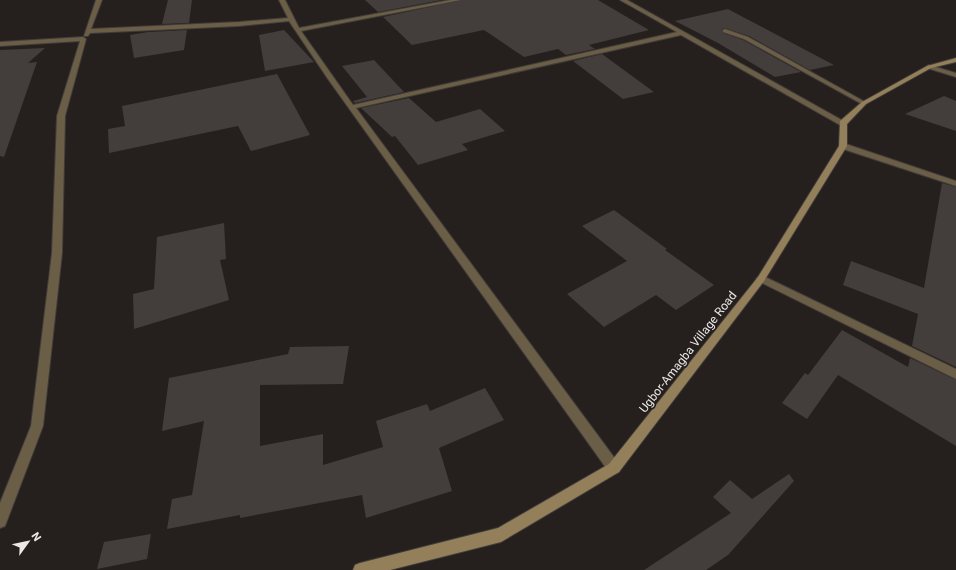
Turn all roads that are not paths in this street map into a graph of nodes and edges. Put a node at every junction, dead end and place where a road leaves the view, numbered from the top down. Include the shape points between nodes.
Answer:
1 (99, 0) edge
2 (282, 0) edge
3 (458, 0) edge
4 (623, 0) edge
5 (290, 19) junction
6 (299, 30) junction
7 (89, 31) junction
8 (725, 31) dead end
9 (682, 33) junction
10 (83, 39) junction
11 (0, 44) edge
12 (956, 60) edge
13 (929, 67) junction
14 (956, 75) edge
15 (864, 103) junction
16 (351, 107) junction
17 (843, 123) junction
18 (843, 146) junction
19 (956, 184) edge
20 (761, 278) junction
21 (956, 374) edge
22 (614, 468) junction
23 (0, 521) edge
24 (360, 570) edge

1 - 7 street
2 - 5 street
3 - 6 street
4 - 9 street
5 - 6 street
5 - 7 street
6 - 16 street
7 - 10 street
8 - 15 street via 746,38
9 - 16 street
9 - 17 street
10 - 11 street
10 - 23 street via 61,116 57,253 37,426
12 - 13 street
13 - 14 street
13 - 15 street
15 - 17 street
16 - 22 street
17 - 18 street
18 - 19 street
18 - 20 street, Ugbor-Amagba Village Road
20 - 21 street
20 - 22 street, Ugbor-Amagba Village Road
22 - 24 street, Ugbor-Amagba Village Road via 501,535

